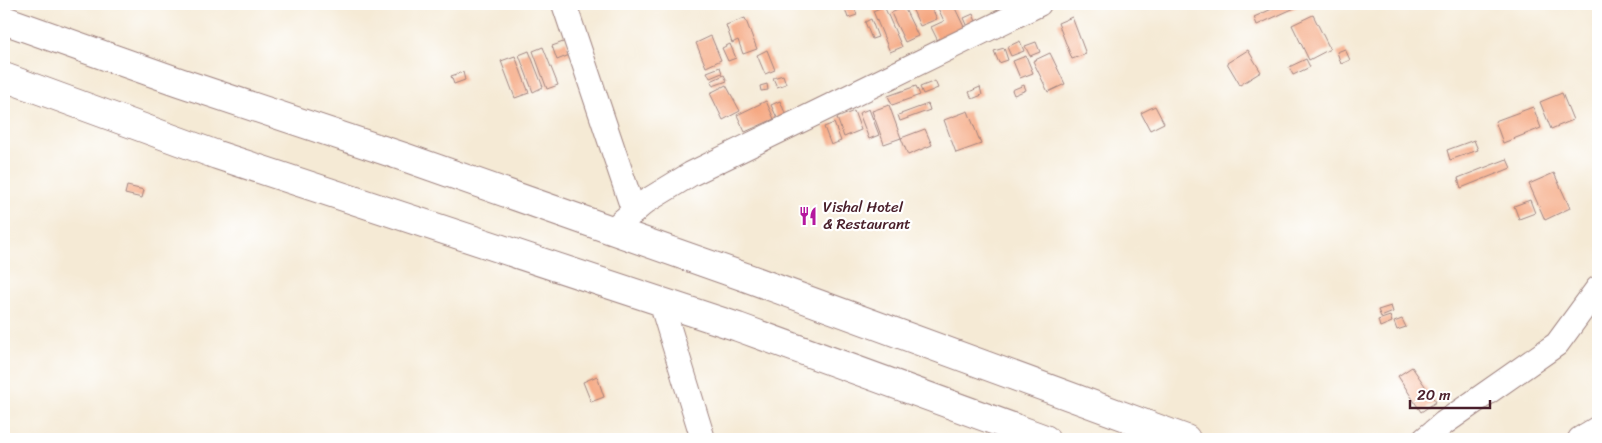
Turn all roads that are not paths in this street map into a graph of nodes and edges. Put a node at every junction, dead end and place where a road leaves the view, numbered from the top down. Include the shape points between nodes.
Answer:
1 (564, 4) edge
2 (1039, 4) edge
3 (4, 20) edge
4 (4, 77) edge
5 (634, 212) junction
6 (612, 230) junction
7 (1598, 288) edge
8 (661, 302) junction
9 (1598, 428) edge
10 (702, 439) edge
11 (1046, 439) edge
12 (1186, 439) edge
13 (1425, 439) edge
14 (1580, 439) edge

1 - 5 street
2 - 5 street via 690,174
3 - 6 highway
4 - 8 highway via 216,156
5 - 6 street
6 - 12 highway
7 - 13 street via 1557,344
8 - 10 street
8 - 11 highway
9 - 14 street

